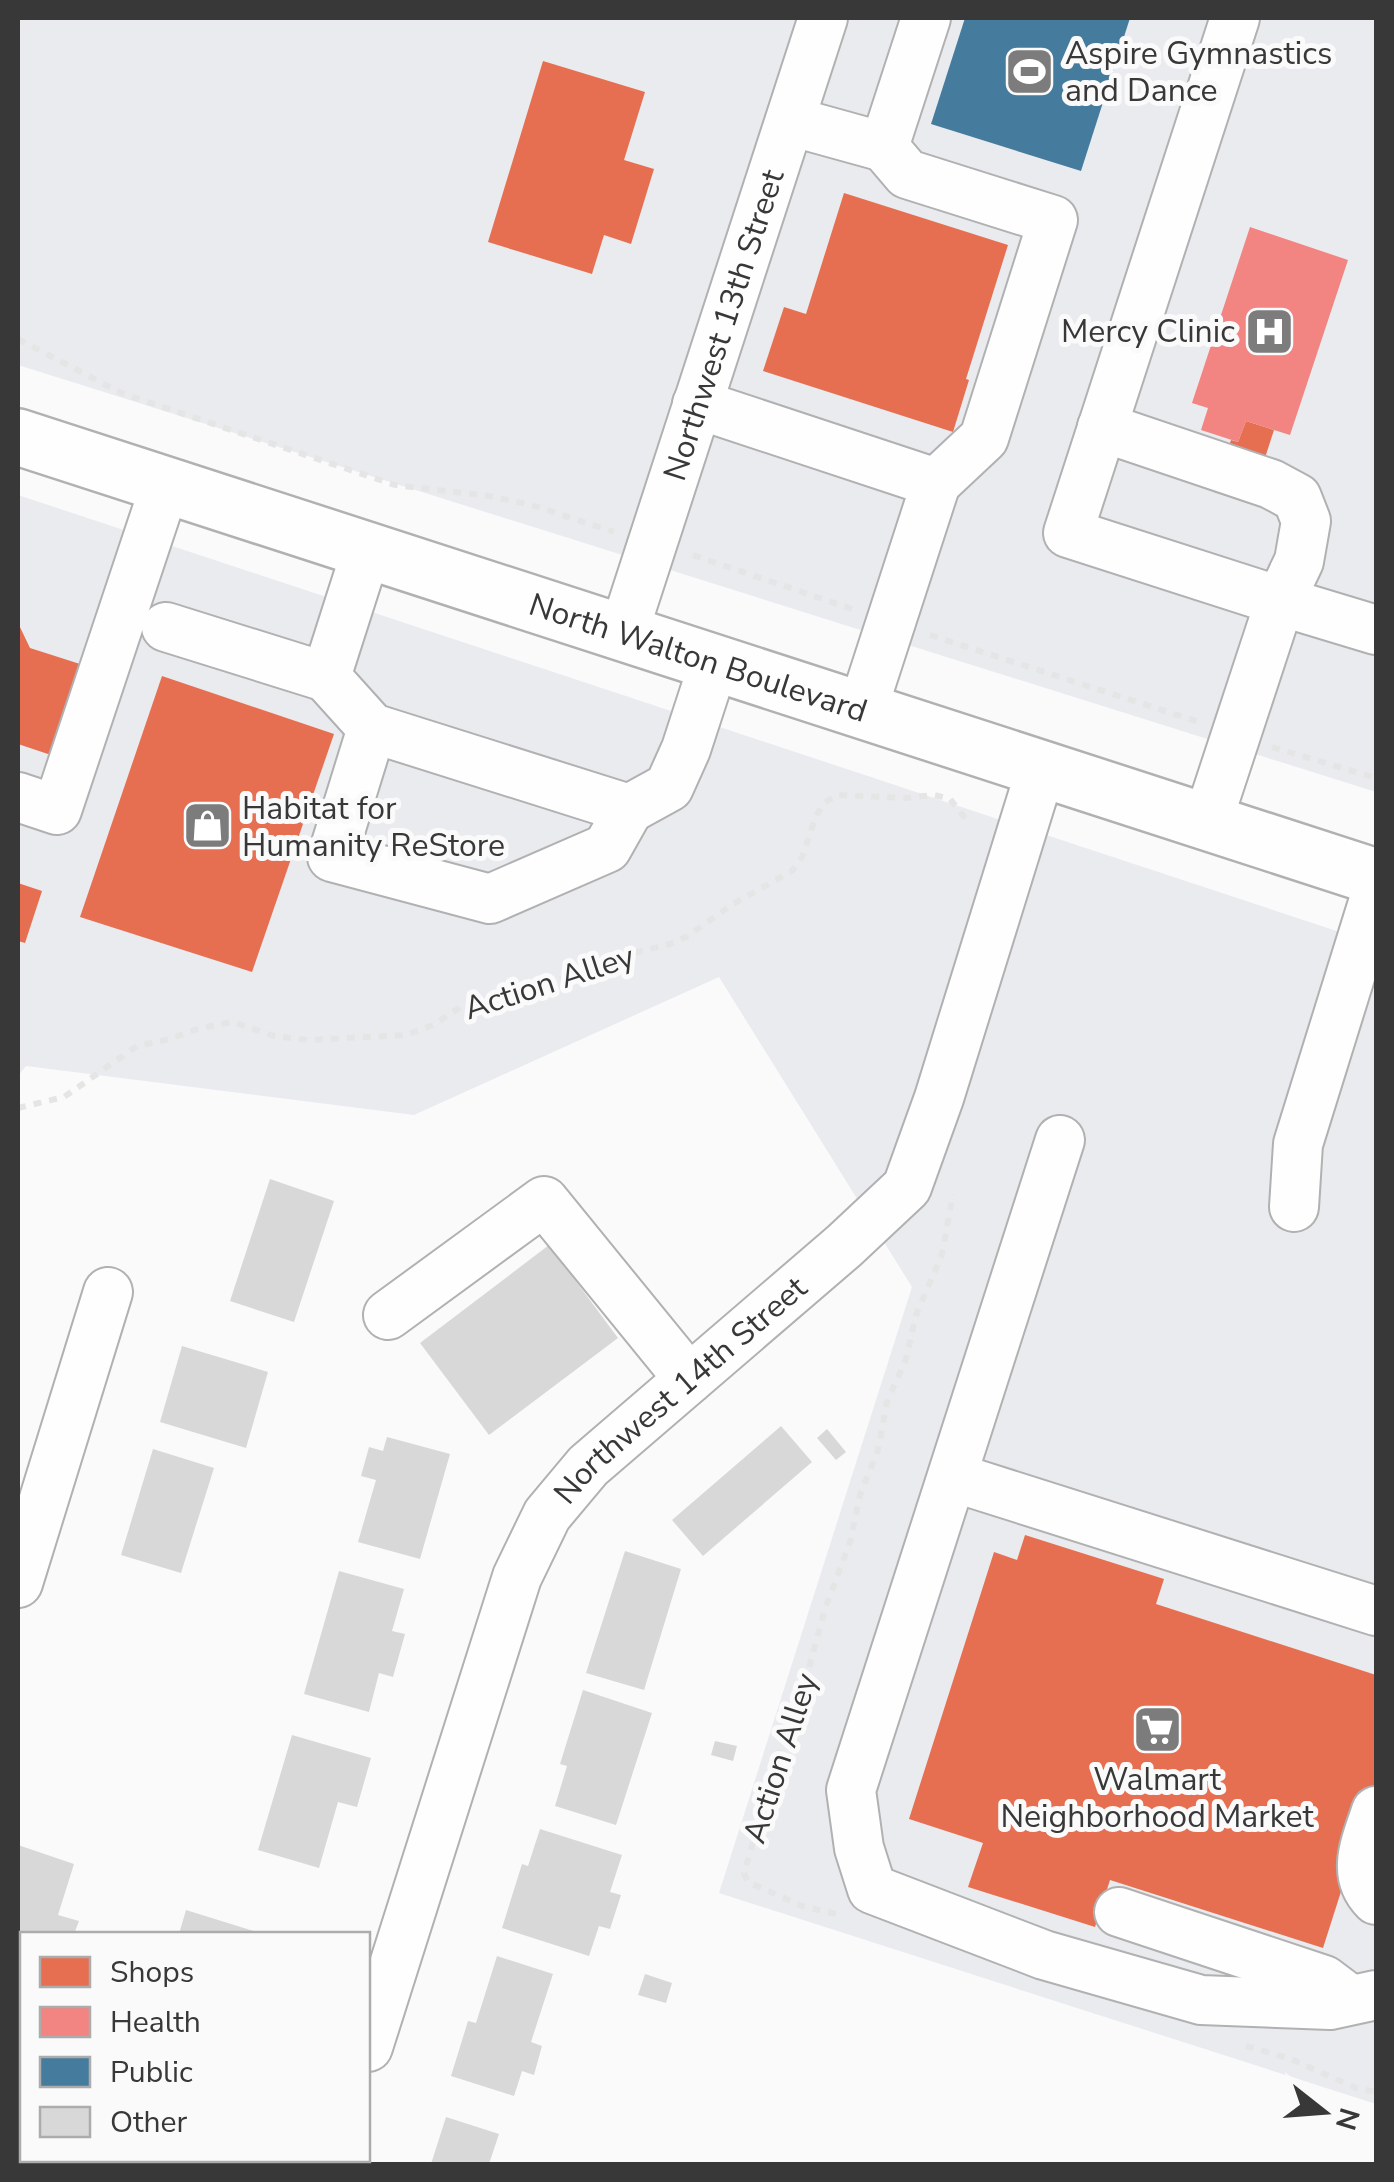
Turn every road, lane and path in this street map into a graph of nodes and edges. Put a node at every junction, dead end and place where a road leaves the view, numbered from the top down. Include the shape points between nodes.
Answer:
1 (823, 18) edge
2 (926, 18) edge
3 (1235, 18) edge
4 (790, 121) junction
5 (884, 147) junction
6 (697, 404) junction
7 (1102, 427) junction
8 (18, 437) edge
9 (936, 482) junction
10 (165, 486) junction
11 (366, 552) junction
12 (1280, 601) junction
13 (166, 627) dead end
14 (1376, 630) edge
15 (623, 634) junction
16 (714, 663) junction
17 (326, 676) junction
18 (862, 711) junction
19 (372, 728) junction
20 (1041, 769) junction
21 (18, 797) edge
22 (629, 808) junction
23 (970, 823) dead end
24 (1207, 823) junction
25 (1376, 877) edge
26 (1376, 892) edge
27 (18, 1108) edge
28 (1060, 1140) dead end
29 (956, 1178) dead end
30 (1294, 1207) dead end
31 (108, 1292) dead end
32 (388, 1315) dead end
33 (690, 1379) junction
34 (952, 1477) junction
35 (18, 1583) edge
36 (1376, 1611) edge
37 (1376, 1811) edge
38 (1376, 1900) edge
39 (1119, 1912) dead end
40 (843, 1916) dead end
41 (1364, 1998) edge
42 (370, 2041) edge
43 (1242, 2044) dead end
44 (1376, 2092) edge

1 - 4 street, Northwest 13th Street
2 - 5 street
3 - 7 street
4 - 5 street
4 - 6 street, Northwest 13th Street
5 - 9 street via 907,174 1053,220 984,438
6 - 9 street
6 - 15 street, Northwest 13th Street
7 - 12 street via 1297,498 1306,520 1299,562
7 - 12 street via 1068,533
8 - 10 main road, North Walton Boulevard
9 - 18 street
10 - 11 main road, North Walton Boulevard
10 - 21 street via 57,810
11 - 15 main road, North Walton Boulevard
11 - 17 street
12 - 14 street
12 - 24 street
13 - 17 street
15 - 16 main road, North Walton Boulevard
16 - 18 main road, North Walton Boulevard
16 - 22 street via 668,787
17 - 19 street
18 - 20 main road, North Walton Boulevard
19 - 22 street
19 - 22 street via 332,857 490,899 606,848
20 - 24 main road, North Walton Boulevard
20 - 33 street, Northwest 14th Street via 908,1188
23 - 27 path, Action Alley via 950,799 934,795 837,795 816,816 792,871 686,938 462,1006 406,1035 308,1040 233,1022 200,1028 137,1046 64,1097
24 - 25 main road, North Walton Boulevard
26 - 30 street via 1298,1144
28 - 34 street
29 - 40 path, Action Alley via 942,1254 887,1402 878,1450 744,1873 748,1882 802,1906
31 - 35 street
32 - 33 street via 544,1201
33 - 42 street, Northwest 14th Street via 588,1466 547,1515 517,1578
34 - 36 street
34 - 41 street via 852,1790 858,1848 872,1888 1044,1955 1200,2000 1330,2005
37 - 38 street via 1361,1856 1363,1883
39 - 41 street
43 - 44 path

